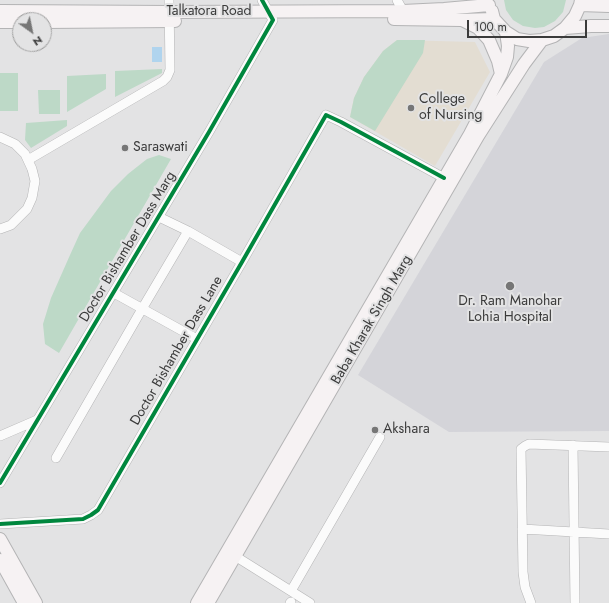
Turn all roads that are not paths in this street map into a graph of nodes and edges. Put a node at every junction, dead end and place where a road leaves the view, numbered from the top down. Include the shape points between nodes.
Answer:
1 (169, 0) edge
2 (262, 0) edge
3 (397, 0) edge
4 (490, 2) edge
5 (580, 3) edge
6 (447, 5) edge
7 (609, 6) edge
8 (0, 11) edge
9 (403, 11) junction
10 (169, 16) junction
11 (271, 16) junction
12 (494, 19) junction
13 (461, 20) junction
14 (0, 22) edge
15 (12, 22) edge
16 (52, 22) edge
17 (609, 26) edge
18 (565, 28) junction
19 (506, 32) junction
20 (542, 40) junction
21 (501, 74) junction
22 (0, 137) edge
23 (28, 160) junction
24 (444, 178) junction
25 (159, 217) junction
26 (0, 228) edge
27 (188, 231) junction
28 (242, 262) junction
29 (114, 292) junction
30 (142, 309) junction
31 (197, 339) junction
32 (37, 420) junction
33 (0, 436) edge
34 (380, 436) dead end
35 (573, 445) junction
36 (609, 447) edge
37 (56, 458) dead end
38 (0, 483) edge
39 (0, 524) edge
40 (522, 529) junction
41 (574, 532) junction
42 (609, 534) edge
43 (0, 539) edge
44 (235, 556) junction
45 (0, 560) edge
46 (291, 591) junction
47 (24, 603) edge
48 (36, 603) edge
49 (197, 603) edge
50 (208, 603) edge
51 (310, 603) edge
52 (532, 603) edge
53 (575, 603) edge

1 - 10 street
2 - 11 street
3 - 9 street
4 - 6 main road, Talkatora Road
4 - 12 main road
5 - 7 main road
5 - 18 main road via 575,16
6 - 9 main road, Talkatora Road
8 - 10 main road, Talkatora Road
9 - 11 main road, Talkatora Road
10 - 11 main road, Talkatora Road
10 - 16 main road, Talkatora Road
10 - 23 street via 170,70 167,77
11 - 13 main road, Talkatora Road
11 - 25 street, Doctor Bishamber Dass Marg via 209,132
12 - 13 main road, Talkatora Road
12 - 19 main road
13 - 21 main road via 478,28 489,40
14 - 15 main road
17 - 18 main road
18 - 20 main road via 554,36
19 - 20 main road via 517,39
19 - 21 main road, Baba Kharak Singh Marg via 507,57
20 - 44 main road, Baba Kharak Singh Marg via 478,136
21 - 24 main road, Baba Kharak Singh Marg
22 - 23 street via 15,144
23 - 26 street via 34,181 32,198 27,209 10,225
24 - 28 street, Doctor Bishamber Dass Lane via 326,115
24 - 49 main road, Baba Kharak Singh Marg
25 - 27 street
25 - 29 street, Doctor Bishamber Dass Marg
27 - 28 street
27 - 30 street
28 - 31 street, Doctor Bishamber Dass Lane
29 - 30 street
29 - 32 street, Doctor Bishamber Dass Marg
30 - 31 street
30 - 37 street
31 - 39 street, Doctor Bishamber Dass Lane via 98,510 83,519
32 - 33 street
32 - 38 street, Doctor Bishamber Dass Marg
34 - 46 street
35 - 36 street
35 - 40 street via 529,444 521,449
35 - 41 street
40 - 41 street
40 - 52 street via 525,587
41 - 42 street
41 - 53 street
43 - 48 main road
44 - 46 street
44 - 50 main road, Baba Kharak Singh Marg
45 - 47 main road
46 - 51 street

